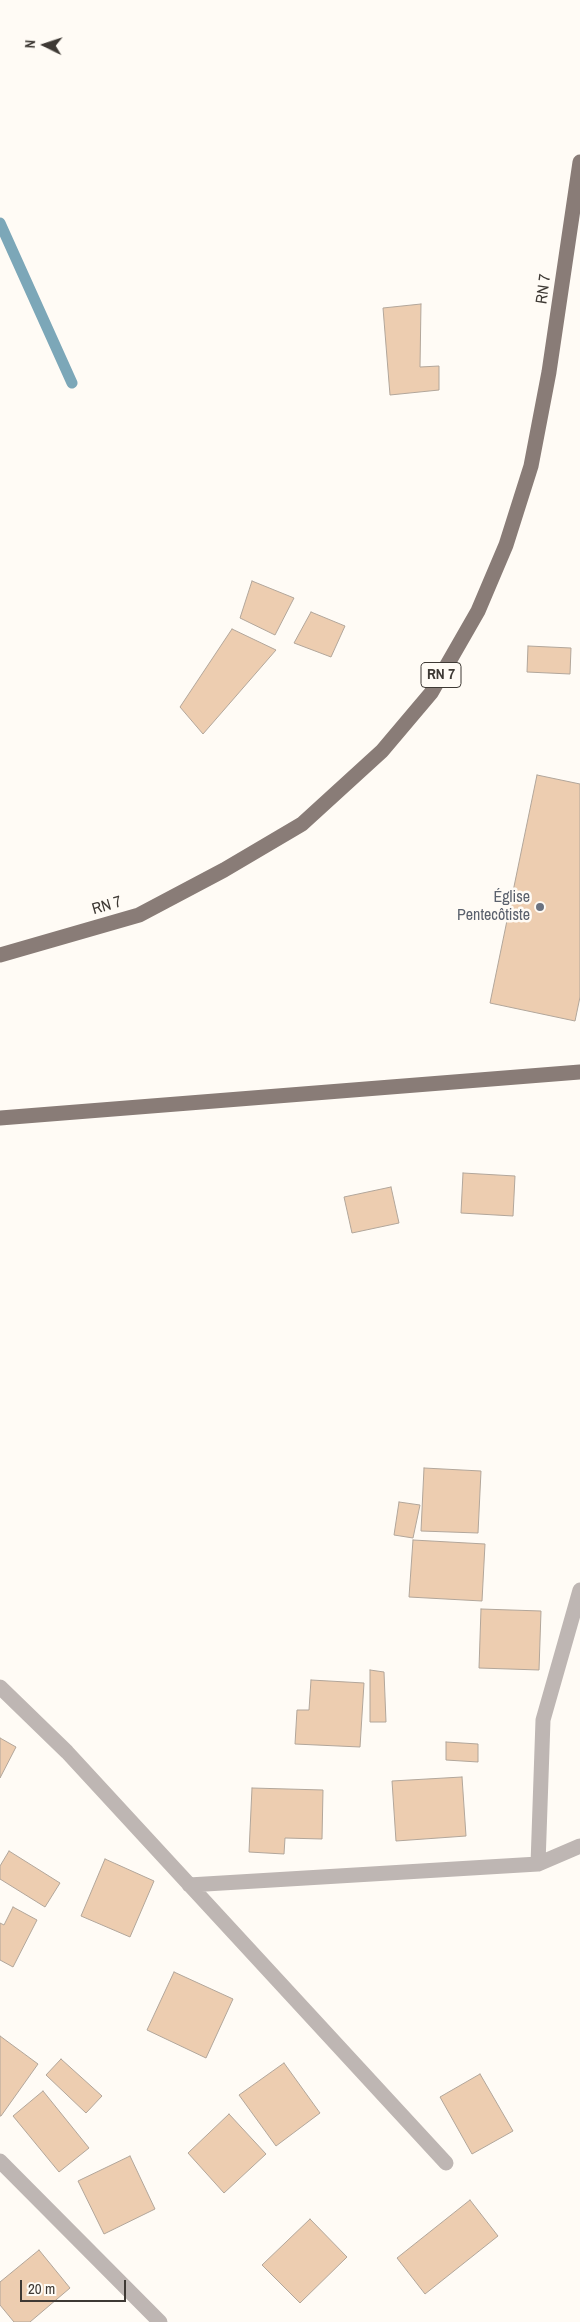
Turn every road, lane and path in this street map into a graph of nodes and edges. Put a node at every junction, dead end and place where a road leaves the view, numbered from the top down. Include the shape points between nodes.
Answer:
1 (580, 162) edge
2 (0, 954) edge
3 (580, 1072) edge
4 (0, 1118) edge
5 (580, 1590) edge
6 (0, 1687) edge
7 (580, 1846) edge
8 (538, 1864) junction
9 (189, 1885) junction
10 (0, 2161) edge
11 (446, 2163) dead end
12 (160, 2322) edge

1 - 2 main road, RN 7 / RN 7 via 549,372 531,466 506,545 478,612 431,693 382,751 302,824 139,915
3 - 4 main road
5 - 8 street via 543,1720
6 - 9 street via 67,1752
7 - 8 street
8 - 9 street
9 - 11 street
10 - 12 street

